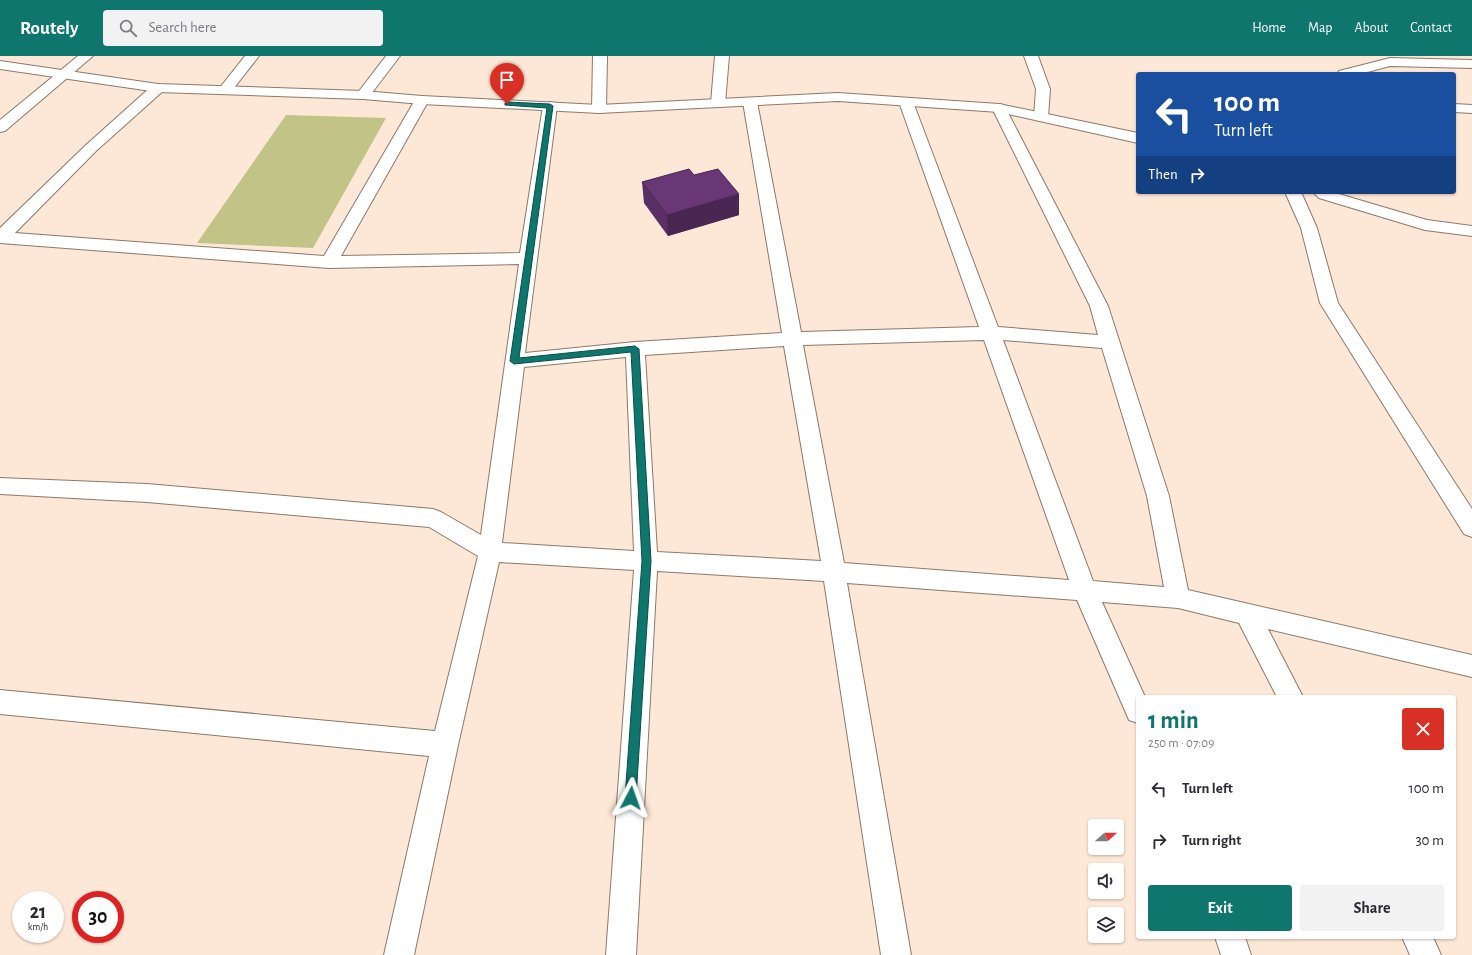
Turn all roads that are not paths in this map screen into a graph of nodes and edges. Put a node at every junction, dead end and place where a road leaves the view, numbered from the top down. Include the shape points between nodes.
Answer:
1 (86, 56) edge
2 (252, 56) edge
3 (393, 56) edge
4 (600, 56) edge
5 (722, 56) edge
6 (1031, 56) edge
7 (1390, 59) edge
8 (1472, 64) edge
9 (0, 65) edge
10 (1350, 72) edge
11 (64, 74) junction
12 (158, 88) junction
13 (225, 90) junction
14 (363, 95) junction
15 (422, 100) junction
16 (750, 102) junction
17 (906, 102) junction
18 (718, 103) junction
19 (550, 106) junction
20 (999, 108) junction
21 (1456, 108) edge
22 (599, 109) junction
23 (1472, 109) edge
24 (1041, 117) junction
25 (0, 128) edge
26 (1136, 138) edge
27 (1294, 194) edge
28 (1324, 194) edge
29 (1472, 231) edge
30 (1, 238) edge
31 (528, 258) junction
32 (330, 262) junction
33 (991, 333) junction
34 (792, 339) junction
35 (1111, 342) junction
36 (635, 349) junction
37 (514, 361) junction
38 (0, 486) edge
39 (1472, 528) edge
40 (490, 552) junction
41 (646, 561) junction
42 (834, 572) junction
43 (1085, 591) junction
44 (1178, 598) junction
45 (1247, 614) junction
46 (1472, 666) edge
47 (1289, 695) edge
48 (0, 702) edge
49 (1136, 706) edge
50 (445, 745) junction
51 (1231, 939) edge
52 (1418, 939) edge
53 (399, 955) edge
54 (620, 955) edge
55 (896, 955) edge
56 (1236, 955) edge
57 (1426, 955) edge

1 - 11 street
2 - 13 street
3 - 14 street
4 - 22 street
5 - 18 street
6 - 24 street via 1043,89
7 - 8 street
7 - 10 street
9 - 11 street
11 - 12 street
11 - 25 street
12 - 13 street
12 - 30 street via 91,148
13 - 14 street
14 - 15 street
15 - 19 street
15 - 32 street
16 - 17 street via 838,97
16 - 18 street
16 - 34 street
17 - 20 street
17 - 33 street
18 - 22 street
19 - 22 street
19 - 31 street
20 - 24 street
20 - 35 street via 1099,306
21 - 23 street
24 - 26 street
27 - 39 street via 1309,228 1329,303
28 - 29 street via 1425,225
30 - 32 street
31 - 32 street
31 - 37 street
33 - 34 street
33 - 35 street
33 - 43 street
34 - 36 street
34 - 42 street
35 - 44 street via 1158,496
36 - 37 street
36 - 41 street
37 - 40 street
38 - 40 street via 147,493 433,518
40 - 41 street
40 - 50 street
41 - 42 street
41 - 54 street
42 - 43 street
42 - 55 street
43 - 44 street
43 - 49 street
44 - 45 street
45 - 46 street
45 - 47 street
48 - 50 street
50 - 53 street
51 - 56 street
52 - 57 street

